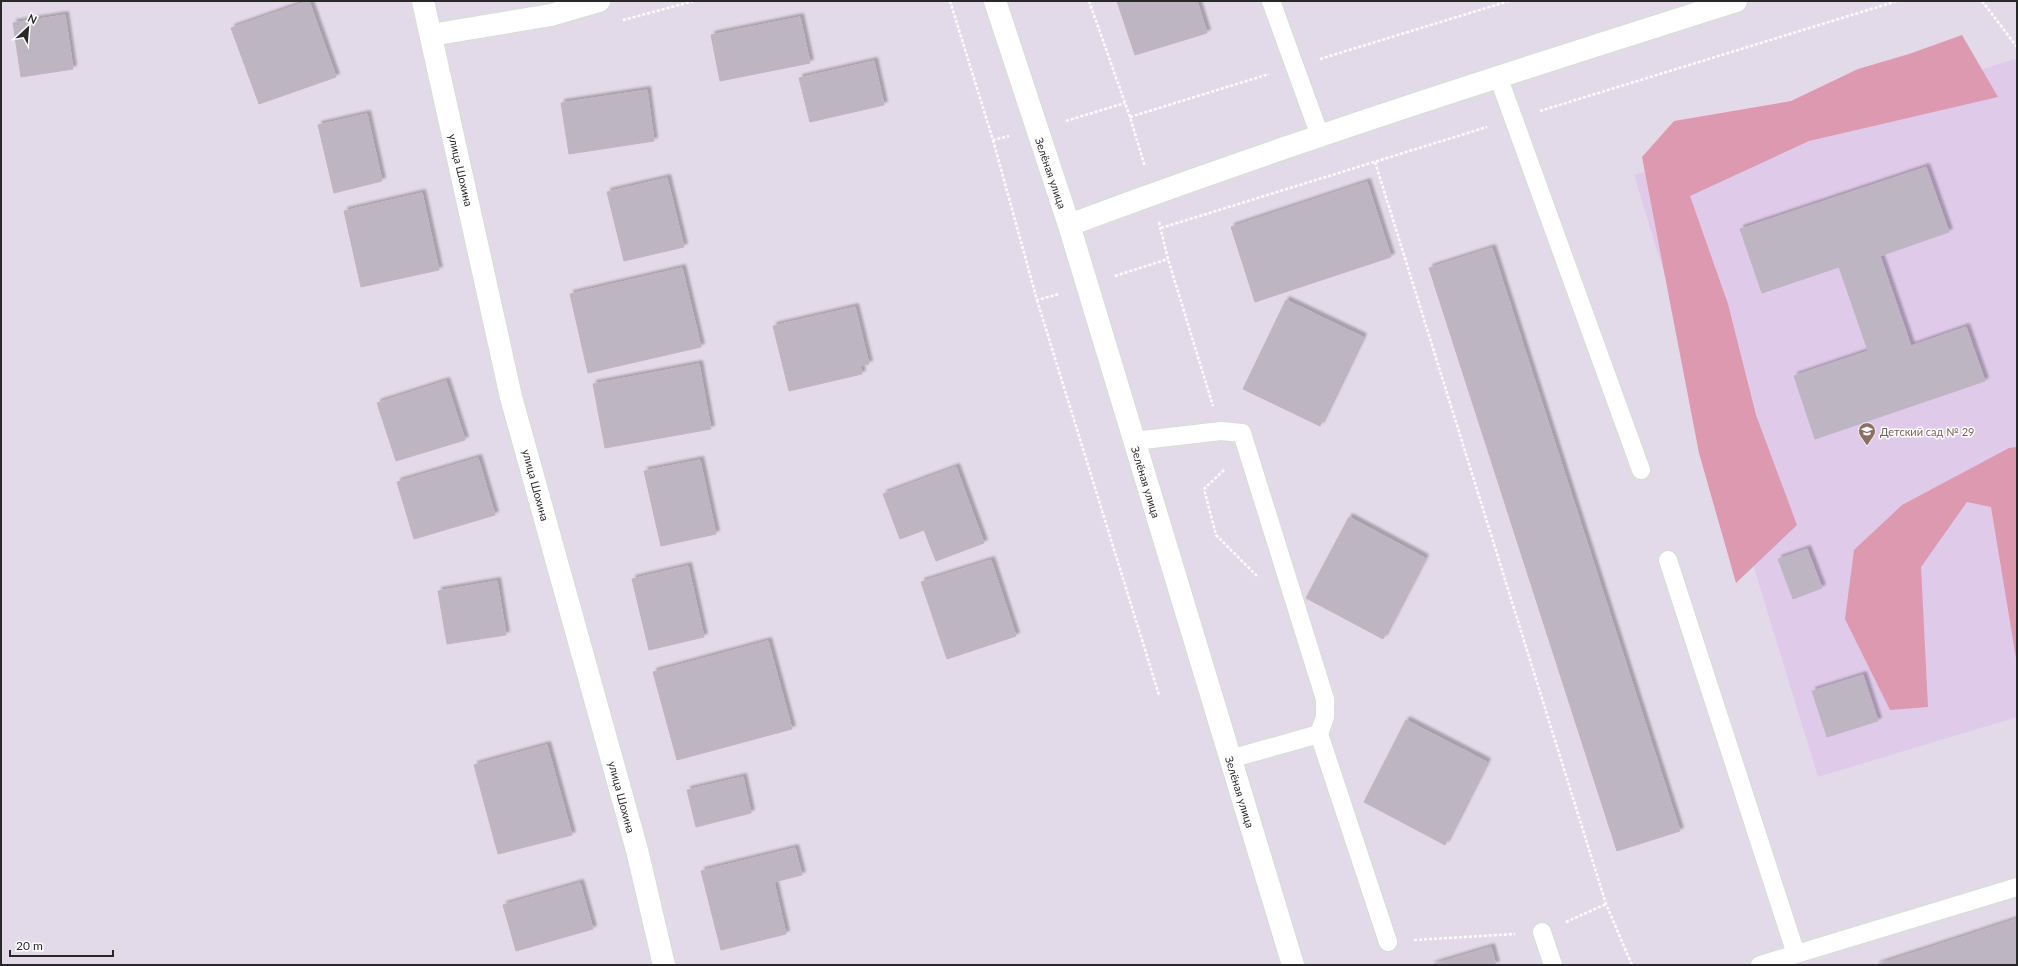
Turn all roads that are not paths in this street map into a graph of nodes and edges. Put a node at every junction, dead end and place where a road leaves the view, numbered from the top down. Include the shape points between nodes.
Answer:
1 (423, 1) edge
2 (599, 1) edge
3 (995, 1) edge
4 (1270, 1) edge
5 (1736, 1) edge
6 (431, 35) junction
7 (1498, 76) junction
8 (1320, 136) junction
9 (1069, 225) junction
10 (1134, 441) junction
11 (1641, 470) dead end
12 (1668, 560) dead end
13 (1319, 734) junction
14 (1230, 759) junction
15 (2017, 887) edge
16 (1542, 932) road end
17 (1388, 942) road end
18 (1796, 954) junction
19 (664, 965) edge
20 (1293, 965) edge
21 (1553, 965) edge
22 (1760, 965) edge

1 - 6 street, улица Шохина
2 - 6 street via 551,15
3 - 9 street, Зелёная улица
4 - 8 lane
5 - 7 street
6 - 19 street, улица Шохина via 511,397 637,850
7 - 8 street
7 - 11 lane
8 - 9 street
9 - 10 street, Зелёная улица
10 - 13 lane via 1221,431 1242,432 1325,699 1325,717
10 - 14 street, Зелёная улица
12 - 18 lane
13 - 14 lane
13 - 17 lane
14 - 20 street, Зелёная улица
15 - 18 lane
16 - 21 lane
18 - 22 lane

